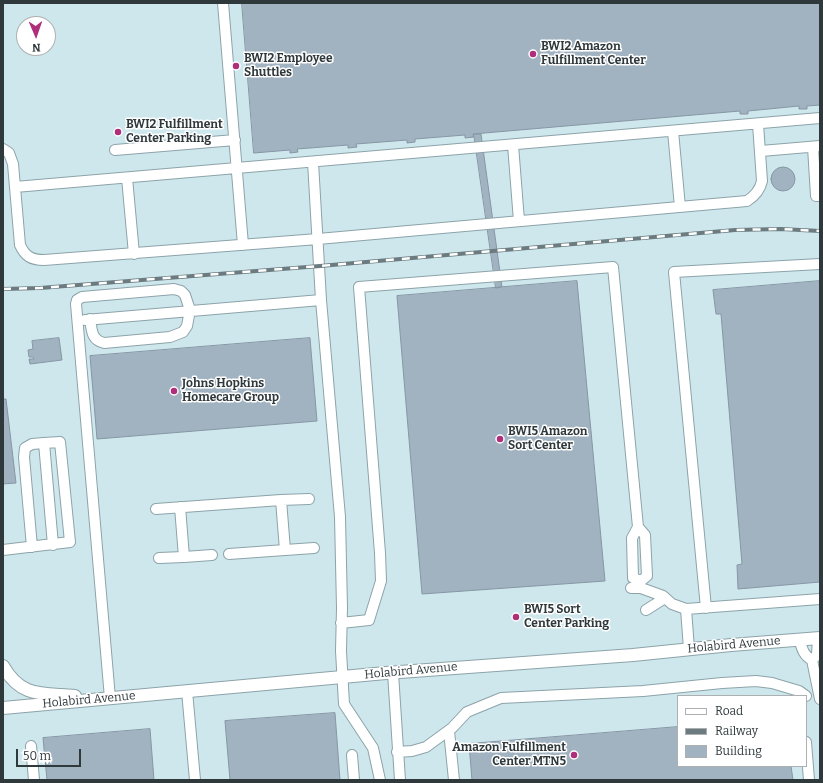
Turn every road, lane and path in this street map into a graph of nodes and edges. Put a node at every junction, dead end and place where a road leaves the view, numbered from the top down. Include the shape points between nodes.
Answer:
1 (223, 3) edge
2 (820, 118) edge
3 (758, 124) junction
4 (673, 131) junction
5 (235, 140) junction
6 (513, 145) junction
7 (816, 147) edge
8 (3, 149) edge
9 (115, 150) dead end
10 (760, 151) junction
11 (313, 162) junction
12 (237, 169) junction
13 (817, 170) edge
14 (127, 178) junction
15 (15, 187) junction
16 (820, 196) edge
17 (680, 207) junction
18 (519, 221) junction
19 (318, 239) junction
20 (243, 245) junction
21 (134, 254) junction
22 (820, 264) edge
23 (321, 300) junction
24 (190, 310) junction
25 (90, 319) junction
26 (77, 320) junction
27 (44, 443) junction
28 (309, 498) dead end
29 (281, 500) junction
30 (180, 507) junction
31 (156, 509) dead end
32 (638, 527) junction
33 (53, 545) junction
34 (32, 547) junction
35 (314, 548) dead end
36 (3, 550) edge
37 (285, 550) junction
38 (229, 554) dead end
39 (212, 555) dead end
40 (184, 557) junction
41 (159, 558) dead end
42 (638, 586) junction
43 (665, 598) junction
44 (820, 599) edge
45 (706, 608) junction
46 (686, 609) junction
47 (646, 610) dead end
48 (341, 623) junction
49 (819, 638) edge
50 (799, 639) junction
51 (688, 649) junction
52 (812, 660) junction
53 (3, 666) edge
54 (393, 673) junction
55 (343, 677) junction
56 (187, 691) junction
57 (805, 695) edge
58 (807, 697) edge
59 (110, 698) junction
60 (820, 699) edge
61 (820, 706) edge
62 (3, 708) edge
63 (449, 731) junction
64 (31, 746) dead end
65 (397, 752) junction
66 (352, 755) dead end
67 (807, 755) edge
68 (34, 780) edge
69 (195, 780) edge
70 (354, 780) edge
71 (380, 780) edge
72 (400, 780) edge
73 (454, 780) edge
74 (809, 780) edge

1 - 5 lane
2 - 3 lane
3 - 4 lane
3 - 10 lane
4 - 6 lane
4 - 17 lane
5 - 9 lane
5 - 12 lane
6 - 11 lane
6 - 18 lane
7 - 10 lane
7 - 13 lane
8 - 15 lane via 13,159
10 - 17 lane via 762,182 759,190 751,198 742,202
11 - 12 lane
11 - 19 lane
12 - 14 lane
12 - 20 lane
13 - 16 lane via 816,196
14 - 15 lane
14 - 21 lane
15 - 21 lane via 20,245 25,255 30,258 64,259
17 - 18 lane
18 - 19 lane
19 - 20 lane
19 - 23 lane
20 - 21 lane
22 - 45 lane via 674,272
23 - 24 lane
23 - 48 lane via 340,517
24 - 25 lane
24 - 25 lane via 183,332 170,337 104,343 98,342 95,338
24 - 26 lane via 185,295 174,289 82,297 76,304
25 - 26 lane
26 - 59 lane
27 - 33 lane
27 - 33 lane via 60,442 70,542
27 - 34 lane via 32,444 25,448
28 - 29 lane
29 - 30 lane
29 - 37 lane
30 - 31 lane
30 - 40 lane
32 - 42 lane via 632,538 633,578
32 - 42 lane via 645,535 647,576
32 - 48 lane via 613,267 358,287 381,581 369,620
33 - 34 lane
34 - 36 lane
35 - 37 lane
37 - 38 lane
39 - 40 lane
40 - 41 lane
42 - 43 lane
43 - 46 lane via 672,604
43 - 47 lane
44 - 45 lane
45 - 46 lane
46 - 51 lane
48 - 55 lane
49 - 50 main road, Holabird Avenue
49 - 52 lane via 817,656
50 - 51 main road, Holabird Avenue
50 - 52 lane via 803,651
51 - 54 main road, Holabird Avenue
52 - 60 lane
53 - 59 main road via 10,678 28,691
54 - 55 main road, Holabird Avenue
54 - 65 lane
55 - 56 main road, Holabird Avenue
55 - 71 lane via 344,704 373,748
56 - 59 main road, Holabird Avenue
56 - 69 lane
57 - 63 lane via 772,683 756,681 642,692 501,698 467,712
58 - 61 lane
59 - 62 main road, Holabird Avenue
63 - 65 lane via 426,747
63 - 73 lane
64 - 68 lane
65 - 72 lane
66 - 70 lane
67 - 74 lane

